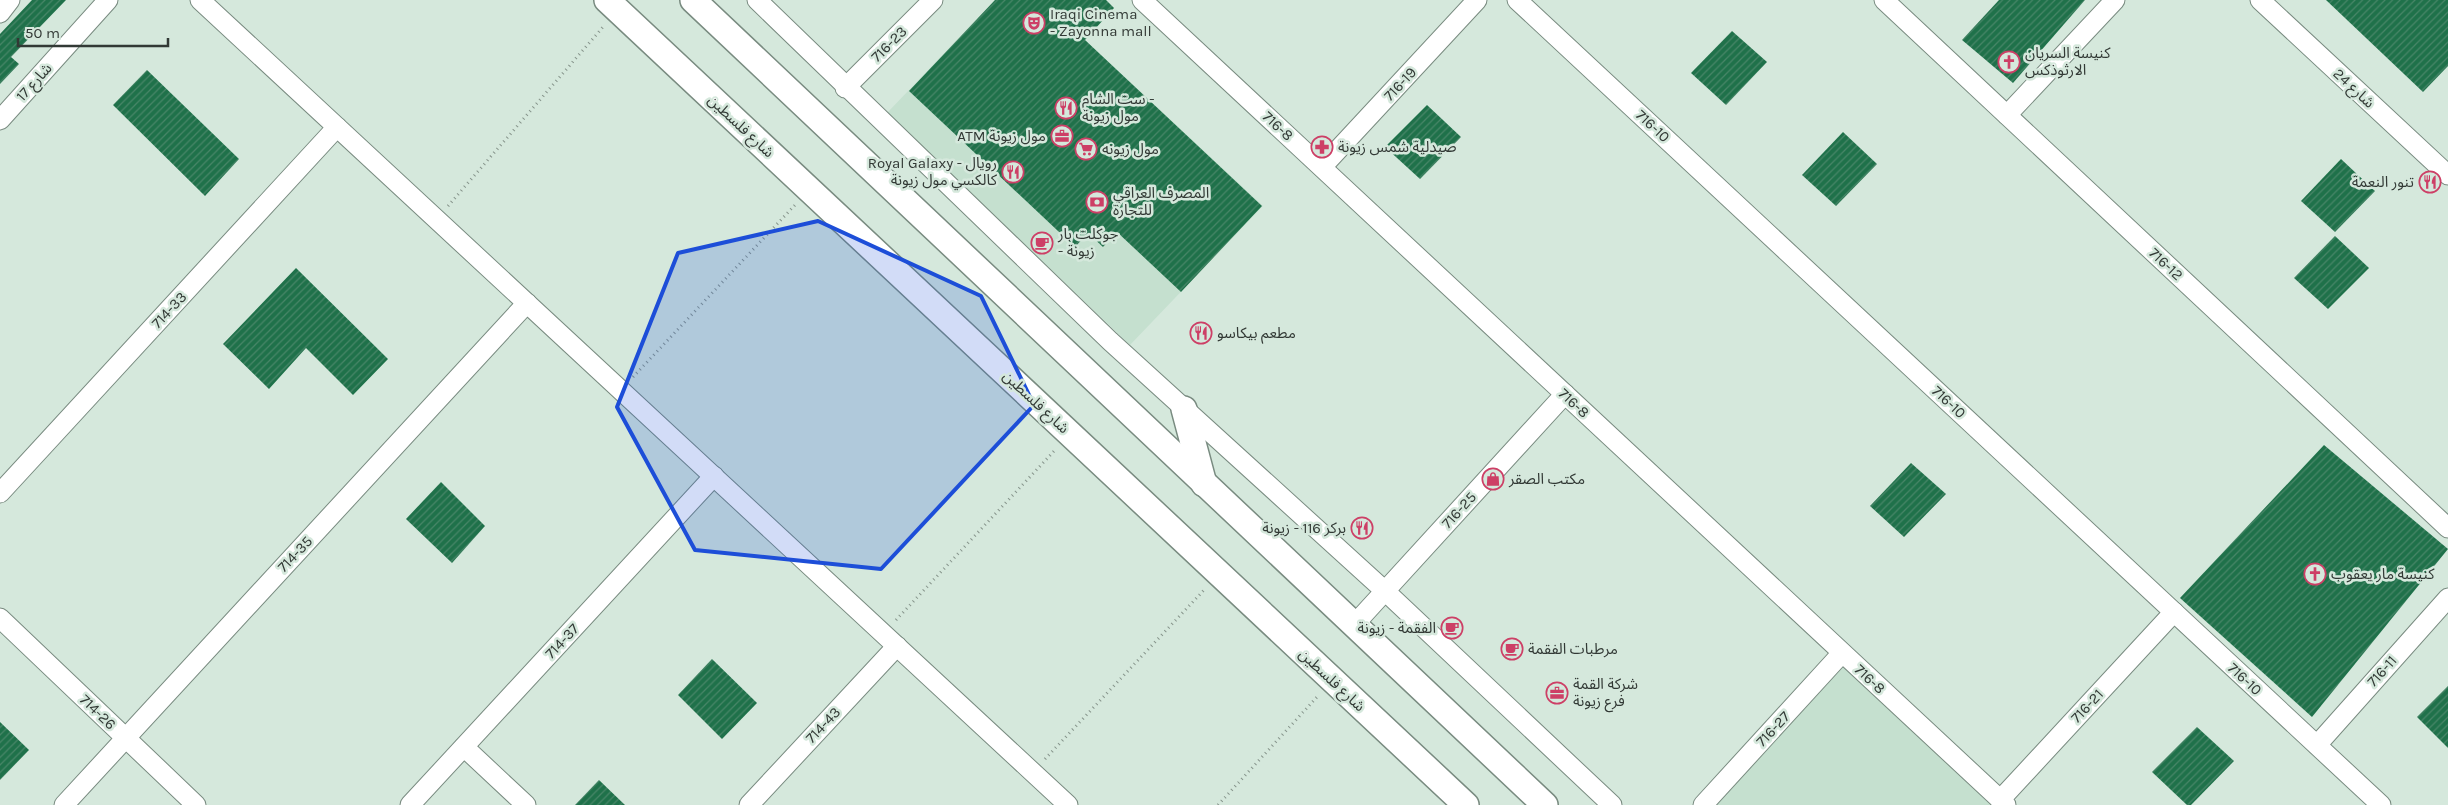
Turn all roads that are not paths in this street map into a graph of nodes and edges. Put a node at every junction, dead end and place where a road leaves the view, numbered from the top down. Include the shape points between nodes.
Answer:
1 (10, 0) edge
2 (108, 0) edge
3 (200, 0) edge
4 (693, 0) edge
5 (757, 0) edge
6 (933, 0) edge
7 (1142, 0) edge
8 (1477, 0) edge
9 (1517, 0) edge
10 (1884, 0) edge
11 (2114, 0) edge
12 (2260, 0) edge
13 (612, 5) edge
14 (0, 14) edge
15 (845, 88) junction
16 (2007, 116) junction
17 (0, 120) edge
18 (337, 127) junction
19 (1322, 167) junction
20 (2448, 175) edge
21 (527, 303) junction
22 (1565, 394) junction
23 (1184, 409) junction
24 (714, 476) junction
25 (1204, 484) junction
26 (0, 494) edge
27 (2448, 528) edge
28 (1385, 591) junction
29 (2448, 598) edge
30 (2174, 612) junction
31 (0, 618) edge
32 (1353, 626) junction
33 (890, 640) junction
34 (1842, 653) junction
35 (126, 738) junction
36 (2316, 745) junction
37 (464, 747) junction
38 (2003, 802) edge
39 (64, 805) edge
40 (196, 805) edge
41 (410, 805) edge
42 (526, 805) edge
43 (749, 805) edge
44 (1068, 805) edge
45 (1466, 805) edge
46 (1545, 805) edge
47 (1612, 805) edge
48 (1703, 805) edge
49 (2381, 805) edge

1 - 14 street
2 - 17 street, شارع 17
3 - 18 street
4 - 25 main road
5 - 15 street
6 - 15 street, 716-23
7 - 19 street, 716-8
8 - 19 street, 716-19
9 - 30 street, 716-10
10 - 16 street, 716-12
11 - 16 street
12 - 20 street, شارع 24
13 - 45 main road, شارع فلسطين
15 - 23 street
16 - 27 street, 716-12
18 - 21 street
18 - 26 street, 714-33
19 - 22 street, 716-8
21 - 24 street
21 - 35 street, 714-35
22 - 28 street, 716-25
22 - 34 street, 716-8
23 - 25 main road
23 - 28 street
24 - 33 street
24 - 37 street, 714-37
25 - 32 main road
28 - 32 street, 716-25
28 - 47 street
29 - 36 street, 716-11
30 - 36 street, 716-10
30 - 38 street, 716-21
31 - 35 street, 714-26
32 - 46 main road
33 - 43 street, 714-43
33 - 44 street
34 - 38 street, 716-8
34 - 48 street, 716-27
35 - 39 street, 714-35
35 - 40 street, 714-26
36 - 49 street, 716-10
37 - 41 street, 714-37
37 - 42 street

